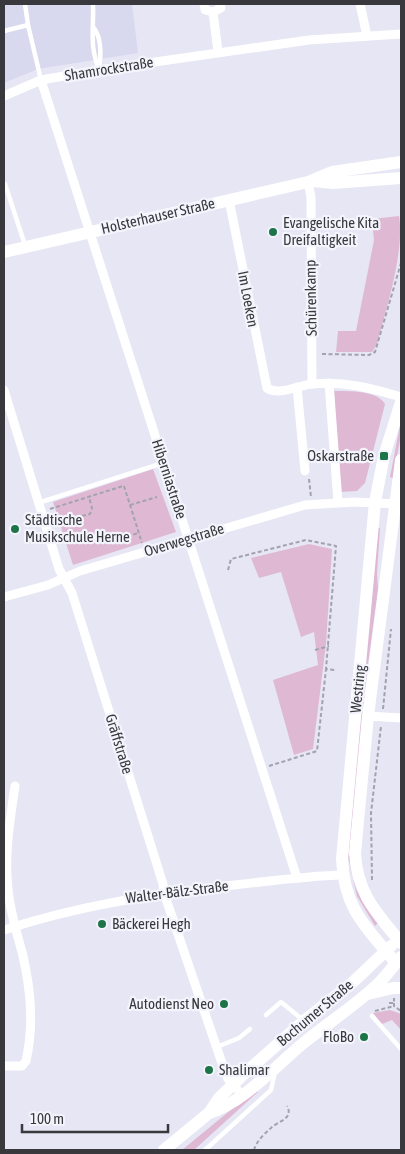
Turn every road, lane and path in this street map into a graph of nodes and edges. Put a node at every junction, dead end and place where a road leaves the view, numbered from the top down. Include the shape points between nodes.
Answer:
1 (25, 4) edge
2 (93, 4) edge
3 (204, 4) edge
4 (220, 4) edge
5 (360, 4) edge
6 (214, 12) junction
7 (28, 25) junction
8 (4, 31) edge
9 (401, 34) edge
10 (367, 36) junction
11 (218, 52) junction
12 (99, 70) junction
13 (41, 80) junction
14 (4, 96) edge
15 (401, 162) edge
16 (401, 178) edge
17 (310, 181) junction
18 (5, 184) dead end
19 (229, 200) junction
20 (90, 232) junction
21 (26, 247) junction
22 (4, 252) edge
23 (401, 262) edge
24 (312, 355) junction
25 (330, 383) junction
26 (312, 384) junction
27 (297, 387) junction
28 (4, 390) edge
29 (401, 397) edge
30 (401, 402) edge
31 (401, 460) edge
32 (164, 462) junction
33 (305, 471) joint
34 (88, 496) junction
35 (156, 497) dead end
36 (338, 502) junction
37 (375, 502) junction
38 (311, 504) junction
39 (398, 504) edge
40 (130, 506) junction
41 (40, 507) junction
42 (82, 516) dead end
43 (138, 533) junction
44 (189, 538) junction
45 (121, 539) dead end
46 (144, 552) junction
47 (228, 570) dead end
48 (64, 578) junction
49 (4, 596) edge
50 (392, 620) dead end
51 (329, 646) junction
52 (315, 650) dead end
53 (326, 669) junction
54 (335, 670) dead end
55 (368, 716) junction
56 (382, 717) junction
57 (401, 718) edge
58 (262, 768) junction
59 (15, 786) dead end
60 (343, 875) junction
61 (297, 878) junction
62 (372, 888) dead end
63 (164, 894) junction
64 (14, 927) junction
65 (4, 930) edge
66 (400, 940) edge
67 (386, 951) junction
68 (399, 960) edge
69 (398, 993) edge
70 (365, 995) junction
71 (389, 1003) dead end
72 (394, 1004) junction
73 (379, 1010) dead end
74 (401, 1011) edge
75 (266, 1015) dead end
76 (372, 1016) dead end
77 (304, 1021) junction
78 (250, 1028) dead end
79 (217, 1047) junction
80 (401, 1049) edge
81 (4, 1066) edge
82 (275, 1067) junction
83 (232, 1085) junction
84 (242, 1095) junction
85 (287, 1106) dead end
86 (209, 1113) junction
87 (254, 1149) edge
88 (164, 1150) edge
89 (205, 1150) edge
90 (236, 1150) edge
91 (243, 1150) edge
92 (250, 1150) edge

1 - 7 lane
2 - 12 lane via 94,28 91,34
3 - 6 street via 205,10
4 - 6 street via 221,8
5 - 10 street
6 - 11 street
7 - 8 lane
7 - 13 lane
9 - 10 street, Shamrockstraße
10 - 11 street, Shamrockstraße
11 - 12 street, Shamrockstraße
12 - 13 street, Shamrockstraße
13 - 14 street, Shamrockstraße
13 - 20 street, Hiberniastraße
15 - 17 main road, Holsterhauser Straße via 332,172
16 - 17 main road, Holsterhauser Straße via 334,183
17 - 19 main road, Holsterhauser Straße
17 - 24 street, Schürenkamp
18 - 21 lane
19 - 20 main road, Holsterhauser Straße
19 - 27 street, Im Loeken via 266,385 268,390 275,391
20 - 21 main road, Holsterhauser Straße
20 - 32 street, Hiberniastraße
21 - 22 main road, Holsterhauser Straße
23 - 24 path via 375,352 369,355
24 - 26 street, Schürenkamp
25 - 26 street
25 - 29 street via 362,385
25 - 36 street
26 - 27 street
27 - 33 street
28 - 41 street, Gräffstraße
30 - 37 main road, Westring via 384,456
31 - 39 main road, Westring
32 - 41 lane
32 - 44 street, Hiberniastraße
33 - 38 path via 308,473
34 - 40 path via 124,486
34 - 41 path
34 - 42 path via 92,508 90,514
35 - 40 path
36 - 37 street, Overwegstraße
36 - 38 street, Overwegstraße
37 - 39 street, Overwegstraße
37 - 60 main road, Westring via 344,819
38 - 44 street, Overwegstraße
39 - 55 main road, Westring
40 - 43 path
41 - 48 street, Gräffstraße
43 - 45 path
43 - 46 path
44 - 46 street, Overwegstraße
44 - 58 street, Hiberniastraße
46 - 48 street, Overwegstraße
47 - 51 path via 231,560 306,540 336,546
48 - 49 street, Overwegstraße
48 - 63 street, Gräffstraße via 75,602
50 - 56 path
51 - 52 path
51 - 53 path
53 - 54 path
53 - 58 path via 317,751
55 - 56 street
55 - 66 main road, Westring via 356,834 357,872 366,898
56 - 57 street
56 - 62 path via 371,813
58 - 61 street, Hiberniastraße
59 - 64 street via 7,874
60 - 61 street, Walter-Bälz-Straße
60 - 67 main road, Westring via 354,909
61 - 63 street, Walter-Bälz-Straße
63 - 64 street, Walter-Bälz-Straße via 89,906
63 - 79 street, Gräffstraße
64 - 65 street, Walter-Bälz-Straße
64 - 81 street via 31,999 32,1027 26,1061 22,1066
66 - 67 main road, Bochumer Straße
67 - 68 main road, Westring
67 - 77 main road, Bochumer Straße
68 - 70 main road, Bochumer Straße
69 - 70 main road via 393,988
69 - 72 path
70 - 82 main road, Bochumer Straße
71 - 72 path
72 - 73 path
72 - 74 path
75 - 77 lane via 281,1002
76 - 80 lane
77 - 83 main road, Bochumer Straße
78 - 79 lane via 239,1038
79 - 83 street, Gräffstraße
82 - 84 main road, Bochumer Straße
82 - 89 lane via 271,1090
83 - 84 street, Gräffstraße
83 - 86 main road, Bochumer Straße
84 - 86 main road, Bochumer Straße via 220,1110
85 - 87 path via 288,1117 272,1126
86 - 88 main road, Bochumer Straße
87 - 92 path
90 - 91 path

